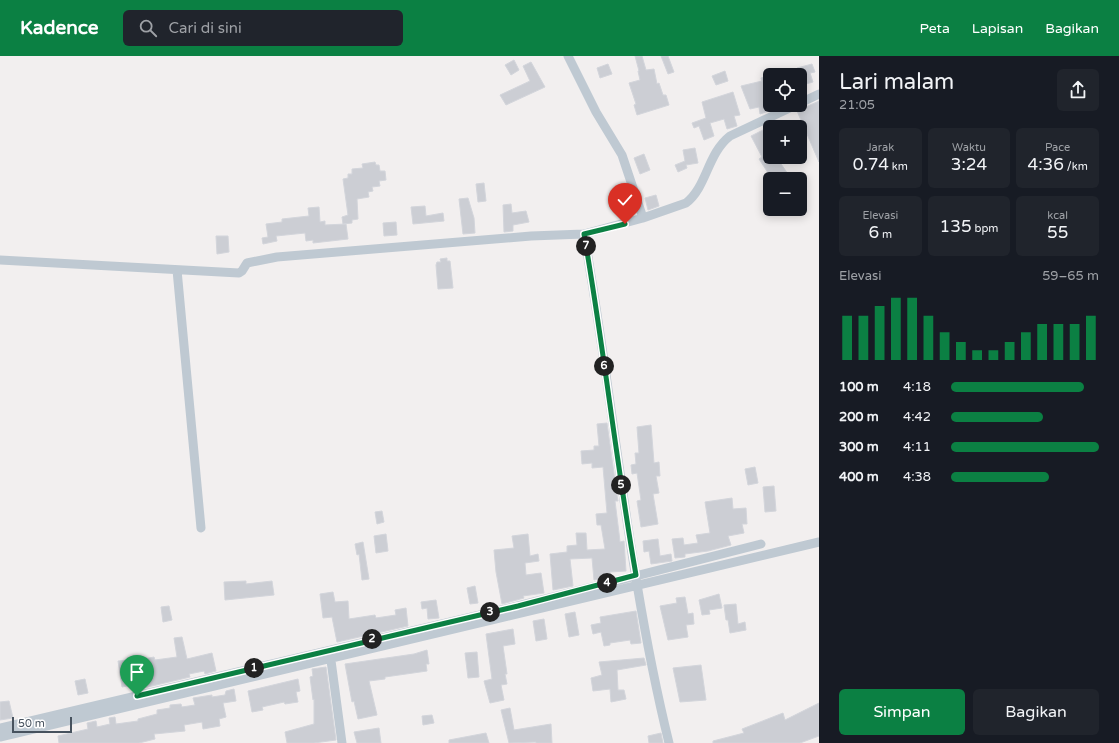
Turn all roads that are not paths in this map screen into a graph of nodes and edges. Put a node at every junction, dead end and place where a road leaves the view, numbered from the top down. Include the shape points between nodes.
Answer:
1 (568, 56) edge
2 (819, 94) edge
3 (807, 100) edge
4 (781, 112) edge
5 (643, 218) junction
6 (584, 234) junction
7 (0, 260) edge
8 (177, 270) junction
9 (201, 528) dead end
10 (819, 542) edge
11 (761, 544) dead end
12 (636, 575) junction
13 (638, 585) junction
14 (330, 653) junction
15 (0, 728) edge
16 (0, 737) edge
17 (342, 743) edge
18 (669, 743) edge

1 - 5 street via 596,112 622,155
2 - 3 street
4 - 5 street via 730,136 722,143 692,199 680,206
5 - 6 street
6 - 8 street via 277,257 247,263 239,273
6 - 12 street
7 - 8 street
8 - 9 street
10 - 13 street
11 - 12 street
12 - 13 street
12 - 14 street
13 - 14 street
13 - 18 street
14 - 15 street
14 - 16 street
14 - 17 street

